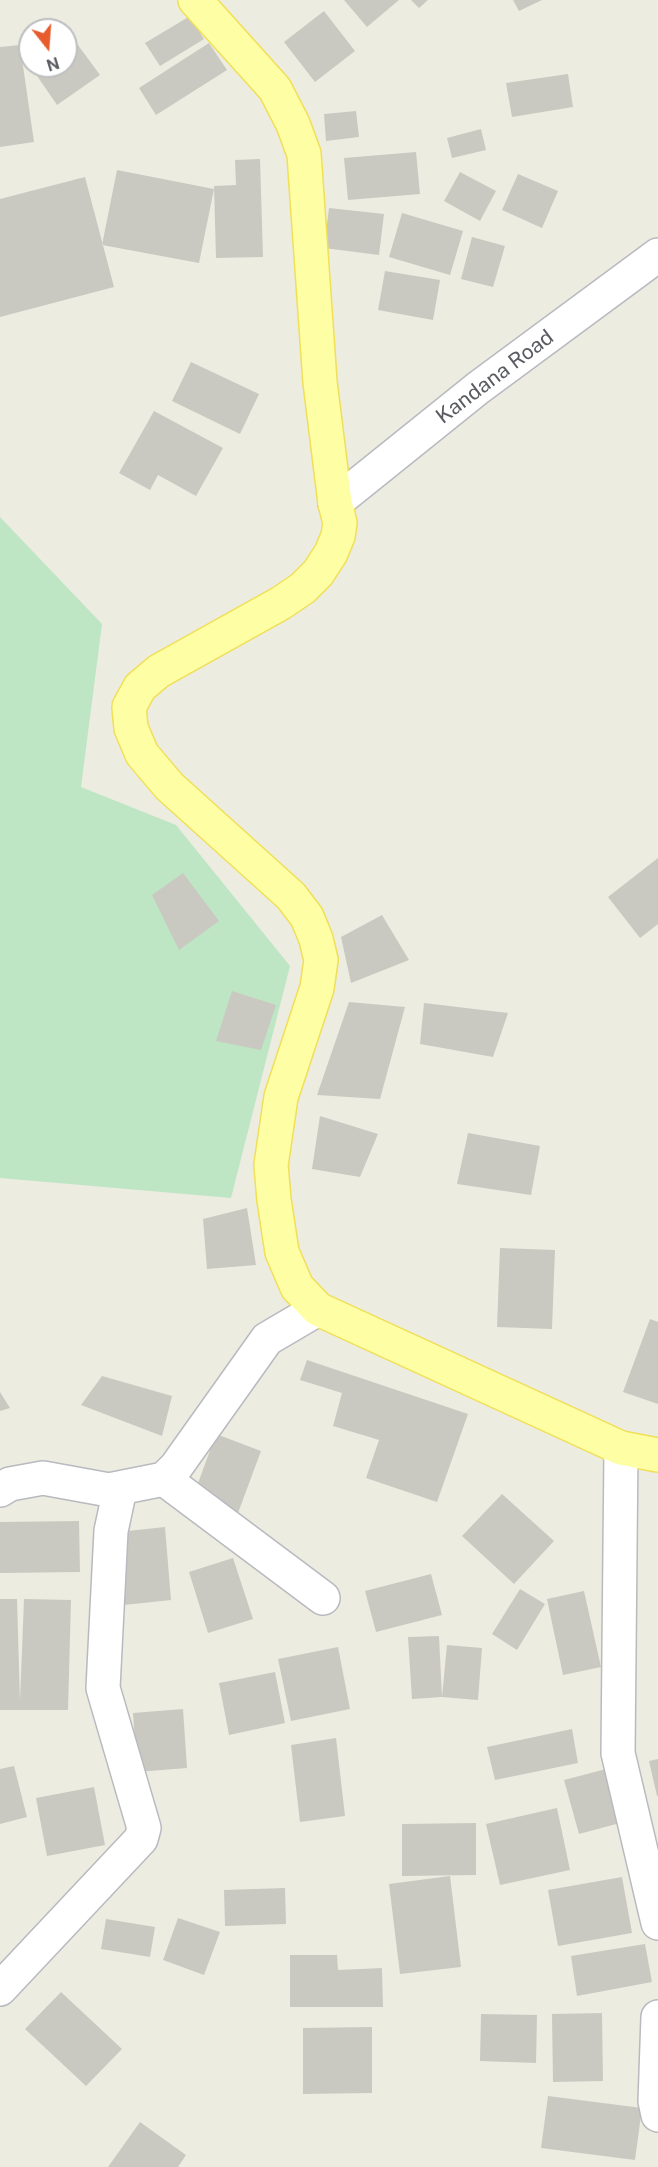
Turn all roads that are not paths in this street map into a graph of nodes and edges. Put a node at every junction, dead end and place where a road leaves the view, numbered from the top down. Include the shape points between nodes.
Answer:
1 (195, 0) edge
2 (658, 255) edge
3 (335, 502) junction
4 (318, 1309) junction
5 (621, 1448) junction
6 (658, 1455) edge
7 (164, 1479) junction
8 (120, 1488) junction
9 (0, 1490) edge
10 (323, 1598) dead end
11 (658, 1923) edge
12 (0, 1989) edge
13 (658, 2018) edge
14 (658, 2115) edge

1 - 3 main road via 275,89 304,154 320,382
2 - 3 street, Kandana Road via 478,388
3 - 4 main road via 340,523 338,536 318,573 303,588 159,671 140,687 129,707 131,728 142,754 169,786 291,896 307,917 316,939 321,960 317,988 281,1097 271,1165 282,1252 297,1287
4 - 5 main road
4 - 7 street via 267,1339
5 - 6 main road
5 - 11 street via 618,1753
7 - 8 street
7 - 10 street
8 - 9 street via 109,1490 43,1478 10,1484
8 - 12 street via 111,1531 103,1688 144,1828 141,1839
13 - 14 street

